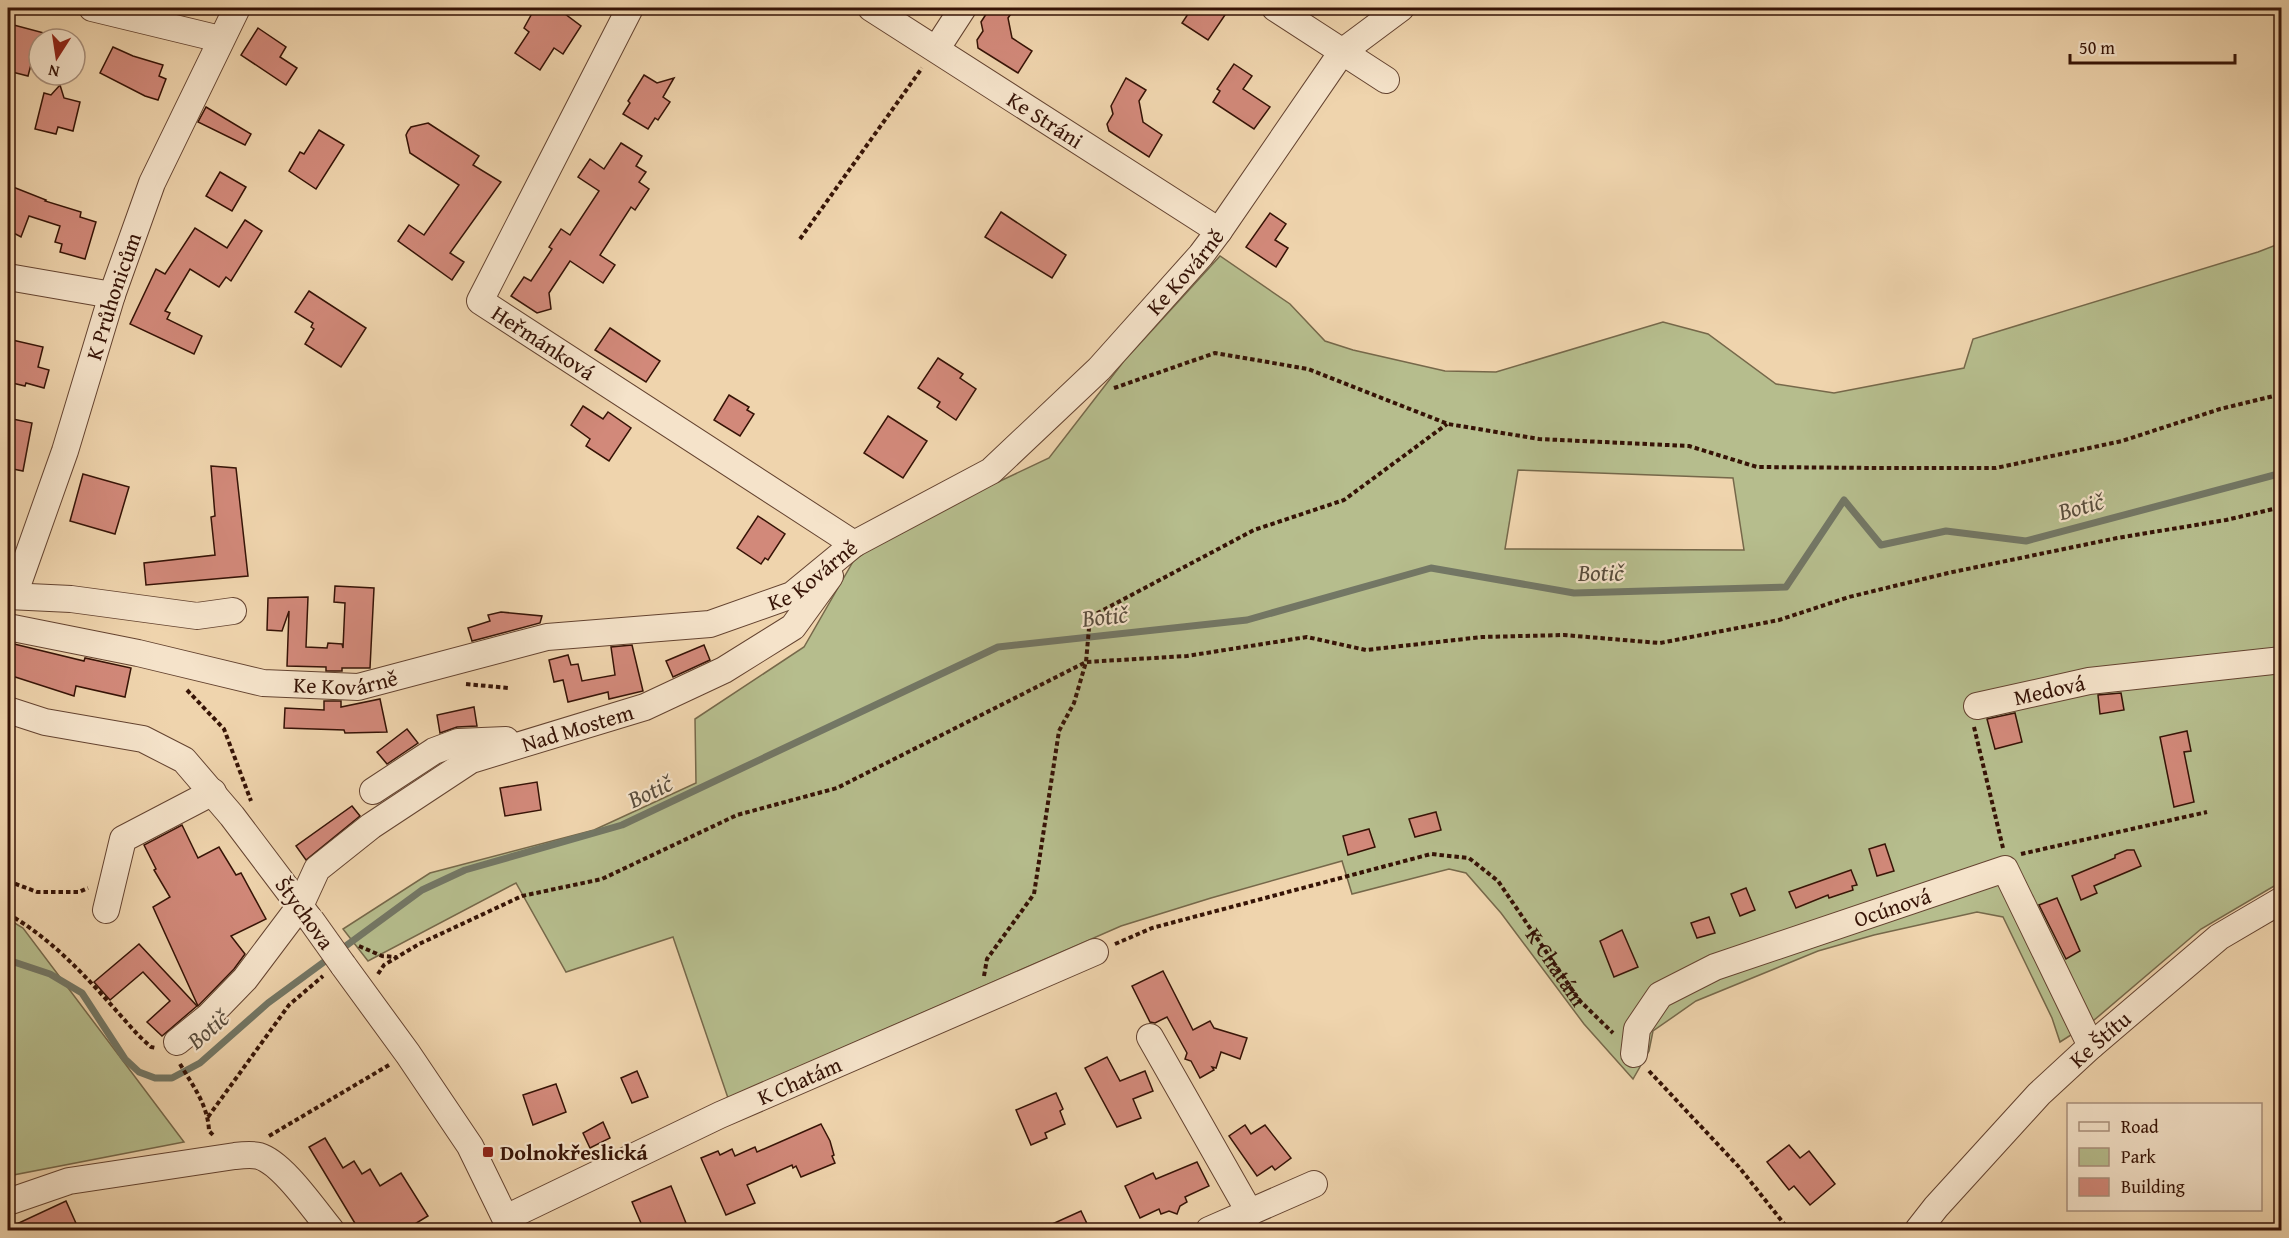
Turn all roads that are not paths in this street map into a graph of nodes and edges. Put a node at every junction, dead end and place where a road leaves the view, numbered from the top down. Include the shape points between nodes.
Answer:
1 (92, 8) edge
2 (237, 8) edge
3 (630, 8) edge
4 (871, 8) edge
5 (963, 8) edge
6 (1275, 8) edge
7 (1401, 8) edge
8 (220, 39) junction
9 (937, 48) junction
10 (1342, 52) junction
11 (1386, 80) dead end
12 (1219, 231) junction
13 (8, 277) edge
14 (112, 295) junction
15 (854, 544) junction
16 (11, 596) edge
17 (233, 611) dead end
18 (8, 627) edge
19 (2282, 660) edge
20 (1977, 706) road end
21 (8, 710) edge
22 (526, 744) junction
23 (374, 791) dead end
24 (213, 792) junction
25 (2282, 900) edge
26 (106, 910) dead end
27 (305, 913) junction
28 (1095, 952) road end
29 (1150, 1037) dead end
30 (2091, 1046) junction
31 (172, 1051) road end
32 (1634, 1054) road end
33 (1314, 1184) dead end
34 (8, 1202) edge
35 (1250, 1213) junction
36 (508, 1224) edge
37 (331, 1230) edge
38 (1209, 1230) edge
39 (1918, 1230) edge

1 - 8 street
2 - 8 street, K Průhonicům
3 - 15 street, Heřmánková via 480,301
4 - 9 street, Ke Stráni
5 - 9 street
6 - 10 street
7 - 10 street, Ke Kovárně
8 - 14 street, K Průhonicům via 152,183
9 - 12 street, Ke Stráni
10 - 11 street
10 - 12 street, Ke Kovárně
12 - 15 street, Ke Kovárně via 1099,369 991,471
13 - 14 street
14 - 16 street, K Průhonicům via 65,451
15 - 18 street, Ke Kovárně via 792,595 710,624 548,637 358,687 263,683
15 - 22 street, Nad Mostem via 793,627 724,670 645,707
16 - 17 street via 71,599 197,616
19 - 20 street, Medová via 2089,681
21 - 24 street, Štychova via 45,722 143,739 184,760
22 - 23 street via 500,739 458,742 434,751
22 - 27 street, Nad Mostem via 471,760 371,826 317,869
24 - 26 street via 123,839
24 - 27 street, Štychova
25 - 30 street, Ke Štítu via 2220,937
27 - 31 street, Nad Mostem via 246,979
27 - 36 street, Štychova, bridge via 470,1146
28 - 36 street, K Chatám via 720,1115
29 - 35 street
30 - 32 street, Ocúnová via 2006,866 1714,966 1660,995 1637,1029
30 - 39 street, Ke Štítu via 2039,1094
33 - 35 street
34 - 37 street via 69,1181 257,1155 282,1171
35 - 38 street

